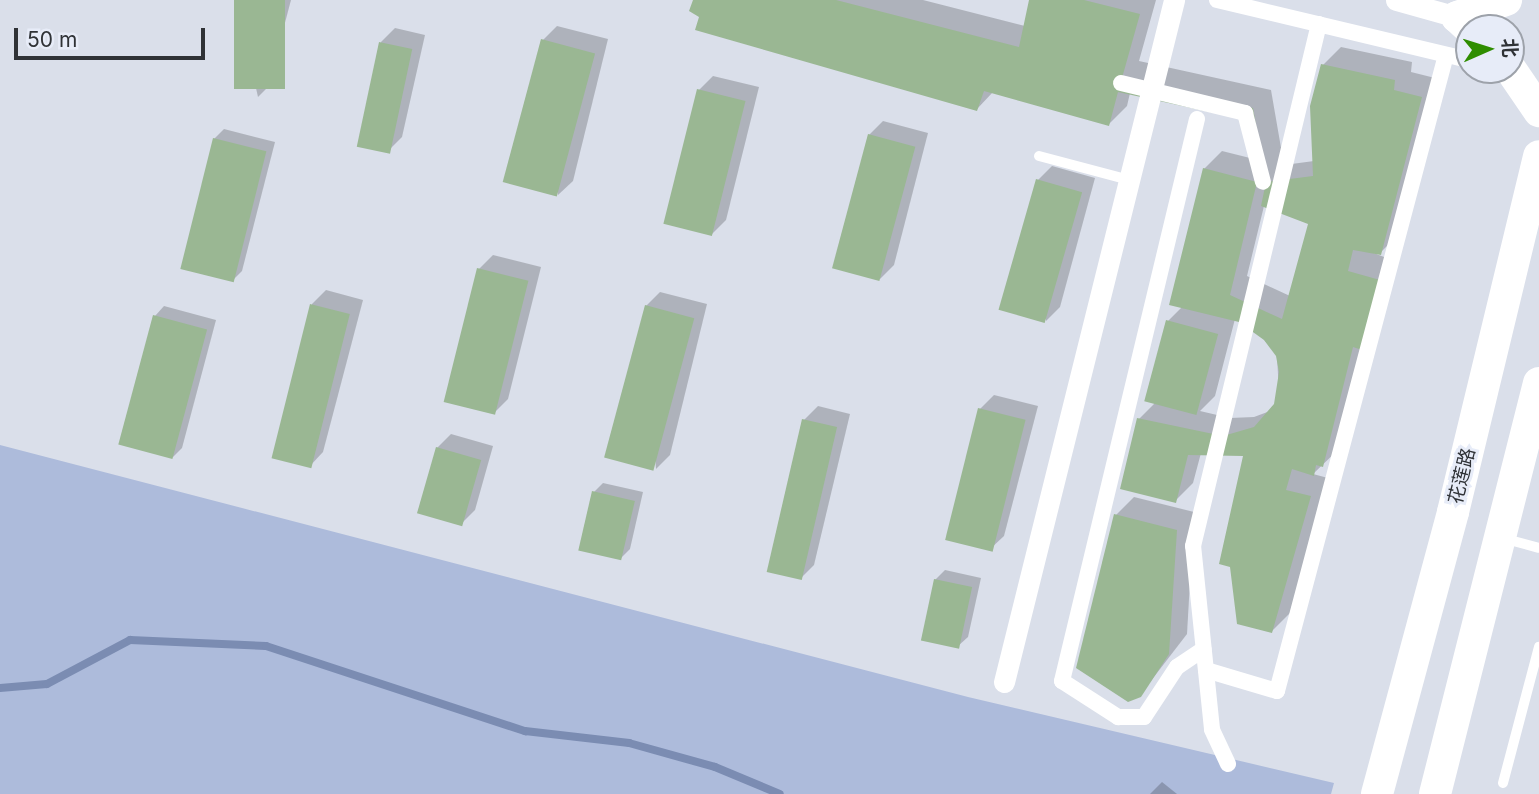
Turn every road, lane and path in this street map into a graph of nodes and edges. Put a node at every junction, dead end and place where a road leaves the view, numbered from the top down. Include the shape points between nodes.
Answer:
1 (1174, 0) edge
2 (1217, 0) edge
3 (1396, 0) edge
4 (1506, 0) edge
5 (1479, 14) edge
6 (1455, 19) edge
7 (1319, 24) junction
8 (1446, 55) junction
9 (1455, 57) edge
10 (1121, 83) dead end
11 (1521, 84) edge
12 (1539, 111) edge
13 (1197, 118) dead end
14 (1039, 156) dead end
15 (1539, 156) edge
16 (1129, 180) junction
17 (1263, 182) dead end
18 (1539, 383) edge
19 (1500, 537) junction
20 (1539, 548) edge
21 (1539, 648) edge
22 (1204, 649) junction
23 (1206, 670) junction
24 (1004, 682) dead end
25 (1228, 764) dead end
26 (1503, 783) dead end
27 (1377, 794) edge
28 (1435, 794) edge

1 - 16 street
2 - 7 street
3 - 6 street
4 - 5 main road
7 - 8 street
7 - 22 street via 1193,546
8 - 9 street
8 - 23 street via 1277,691
10 - 17 street via 1245,113
11 - 12 main road
13 - 22 street via 1062,681 1118,717 1144,717 1177,667
14 - 16 lane
15 - 27 main road, 花莲路 via 1453,512
16 - 24 street
18 - 19 main road
19 - 20 lane
19 - 28 main road
21 - 26 lane
22 - 23 street
23 - 25 street via 1212,729

